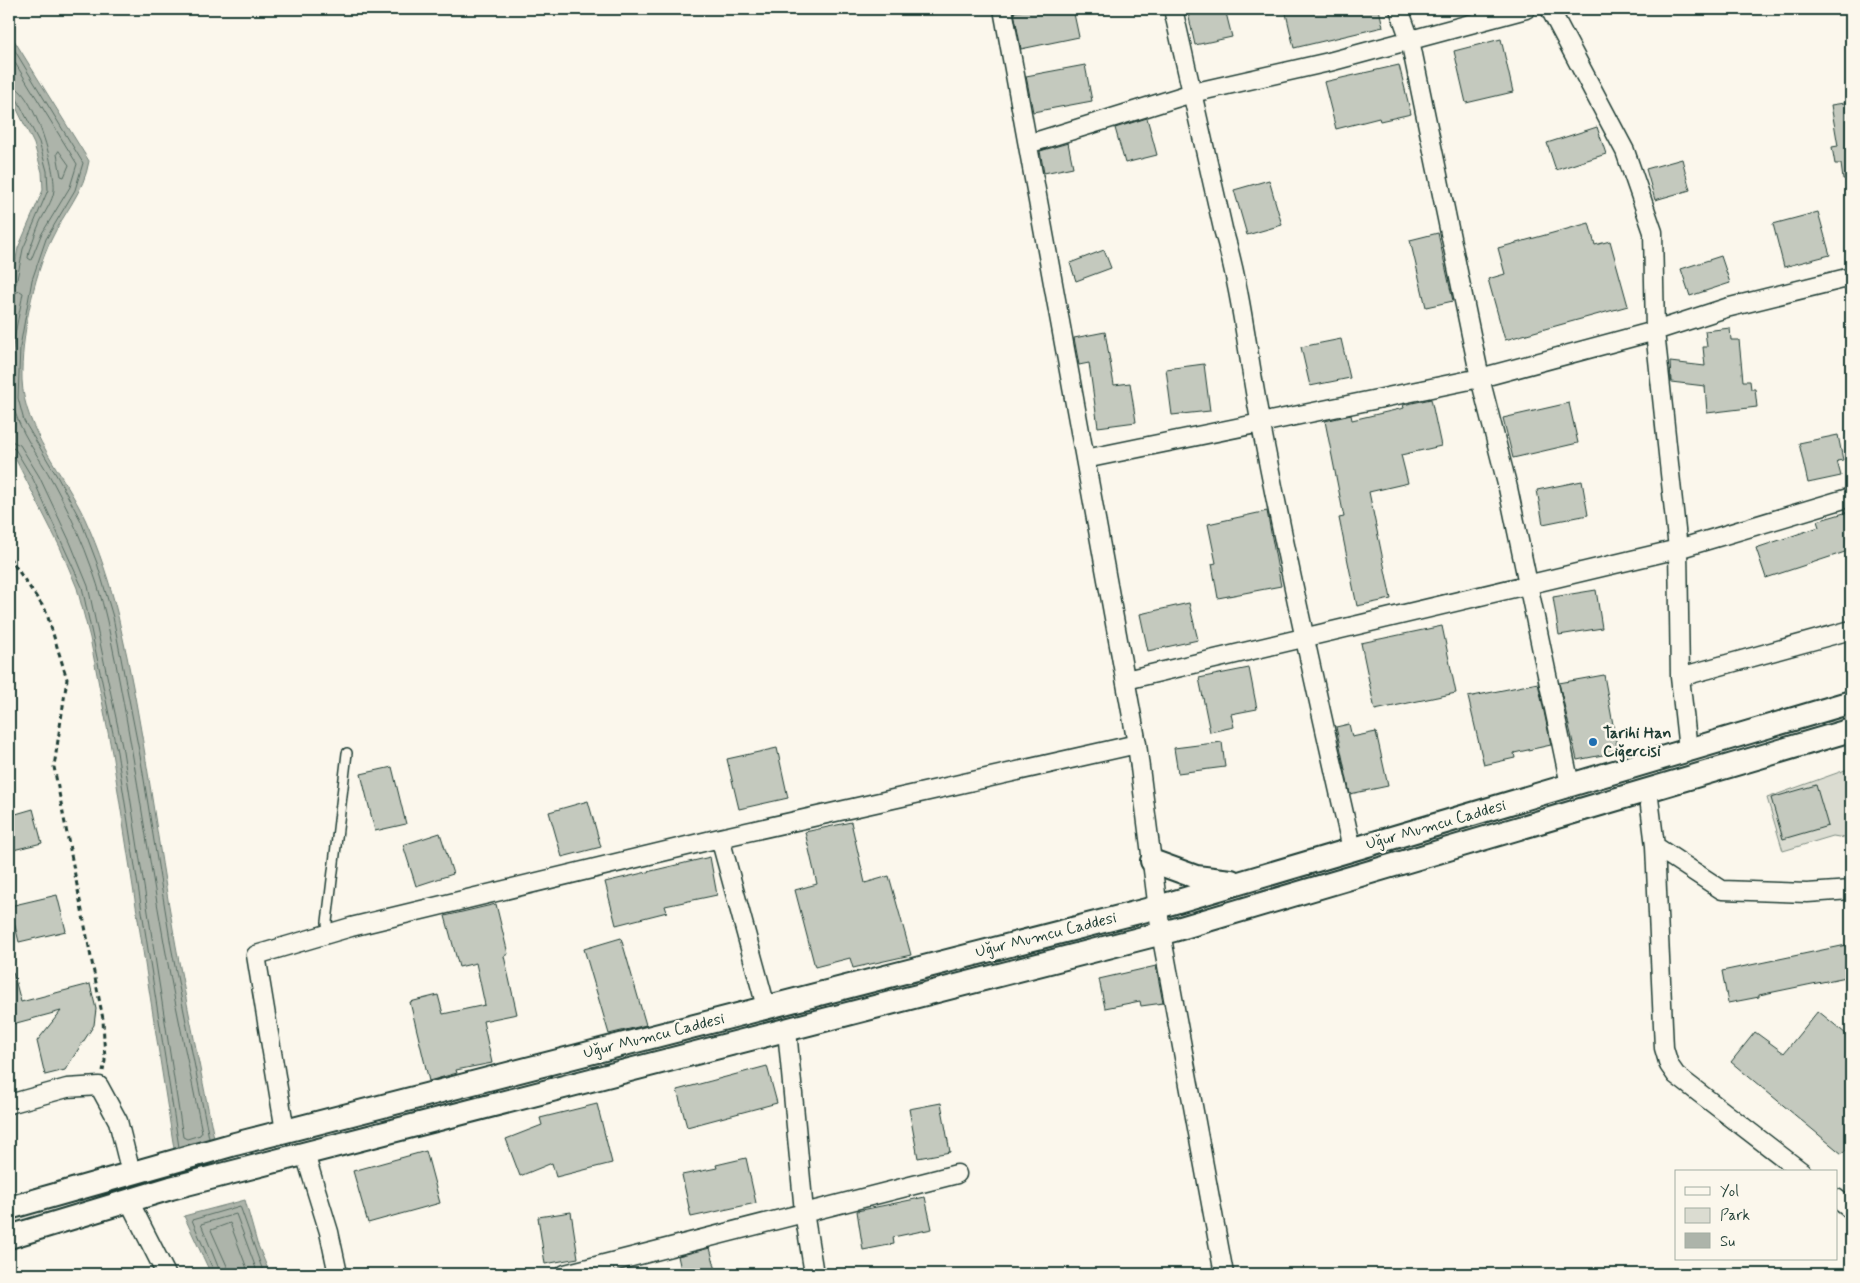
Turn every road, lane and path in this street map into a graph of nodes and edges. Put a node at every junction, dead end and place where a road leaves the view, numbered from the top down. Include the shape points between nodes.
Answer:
1 (1003, 9) edge
2 (1173, 9) edge
3 (1399, 9) edge
4 (1526, 9) edge
5 (1550, 9) edge
6 (1410, 40) junction
7 (1192, 93) junction
8 (1028, 144) junction
9 (1851, 277) edge
10 (1655, 331) junction
11 (1480, 378) junction
12 (1260, 424) junction
13 (1085, 459) junction
14 (1851, 497) edge
15 (1678, 549) junction
16 (9, 557) edge
17 (1529, 585) junction
18 (1851, 630) edge
19 (1304, 638) junction
20 (1680, 677) junction
21 (1126, 680) junction
22 (1851, 702) edge
23 (1851, 730) edge
24 (1137, 744) junction
25 (1688, 750) junction
26 (347, 753) dead end
27 (1640, 764) junction
28 (1693, 777) junction
29 (1570, 785) junction
30 (1648, 790) junction
31 (720, 838) junction
32 (1655, 846) junction
33 (1352, 850) junction
34 (1152, 861) junction
35 (1242, 882) junction
36 (1851, 890) edge
37 (1158, 907) junction
38 (1161, 933) junction
39 (328, 934) junction
40 (766, 1007) junction
41 (787, 1030) junction
42 (99, 1086) junction
43 (9, 1104) edge
44 (285, 1131) junction
45 (305, 1154) junction
46 (1799, 1170) edge
47 (131, 1173) junction
48 (957, 1174) dead end
49 (1838, 1200) edge
50 (129, 1201) junction
51 (9, 1208) edge
52 (1851, 1210) edge
53 (804, 1212) junction
54 (9, 1237) edge
55 (166, 1274) edge
56 (338, 1274) edge
57 (565, 1274) edge
58 (814, 1274) edge
59 (1224, 1274) edge

1 - 8 street
2 - 7 street
3 - 6 street
4 - 6 street
5 - 10 street via 1625,151 1653,232
6 - 7 street
6 - 11 street
7 - 8 street
7 - 12 street via 1232,259
8 - 13 street
9 - 10 street via 1726,308
10 - 11 street
10 - 15 street
11 - 12 street
11 - 17 street
12 - 13 street
12 - 19 street
13 - 21 street
14 - 15 street
15 - 17 street
15 - 20 street
16 - 42 path via 46,611 68,679 54,767 103,1019 105,1061
17 - 19 street
17 - 29 street
18 - 20 street
19 - 21 street
19 - 33 street
20 - 25 street
21 - 24 street
22 - 25 street, Uğur Mumcu Caddesi
23 - 28 street, Uğur Mumcu Caddesi
24 - 31 street
24 - 34 street
25 - 27 street, Uğur Mumcu Caddesi
25 - 28 street
26 - 39 lane
27 - 29 street, Uğur Mumcu Caddesi
27 - 30 street
28 - 30 street, Uğur Mumcu Caddesi
29 - 33 street, Uğur Mumcu Caddesi
30 - 32 street
30 - 38 street, Uğur Mumcu Caddesi
31 - 39 street
31 - 40 street
32 - 36 street via 1722,890 1807,893
32 - 46 street via 1663,1038 1669,1065 1676,1075
33 - 35 street, Uğur Mumcu Caddesi
34 - 35 street via 1196,877
34 - 37 street
35 - 37 street, Uğur Mumcu Caddesi
37 - 38 street
37 - 40 street, Uğur Mumcu Caddesi
38 - 41 street, Uğur Mumcu Caddesi
38 - 59 street
39 - 44 street via 256,956
40 - 44 street, Uğur Mumcu Caddesi
41 - 45 street, Uğur Mumcu Caddesi
41 - 53 street
42 - 43 street via 67,1088
42 - 47 street via 118,1122
44 - 47 street, Uğur Mumcu Caddesi
45 - 50 street, Uğur Mumcu Caddesi
45 - 56 street
47 - 51 street, Uğur Mumcu Caddesi
48 - 53 street
49 - 52 street
50 - 54 street, Uğur Mumcu Caddesi
50 - 55 street
53 - 57 street
53 - 58 street

